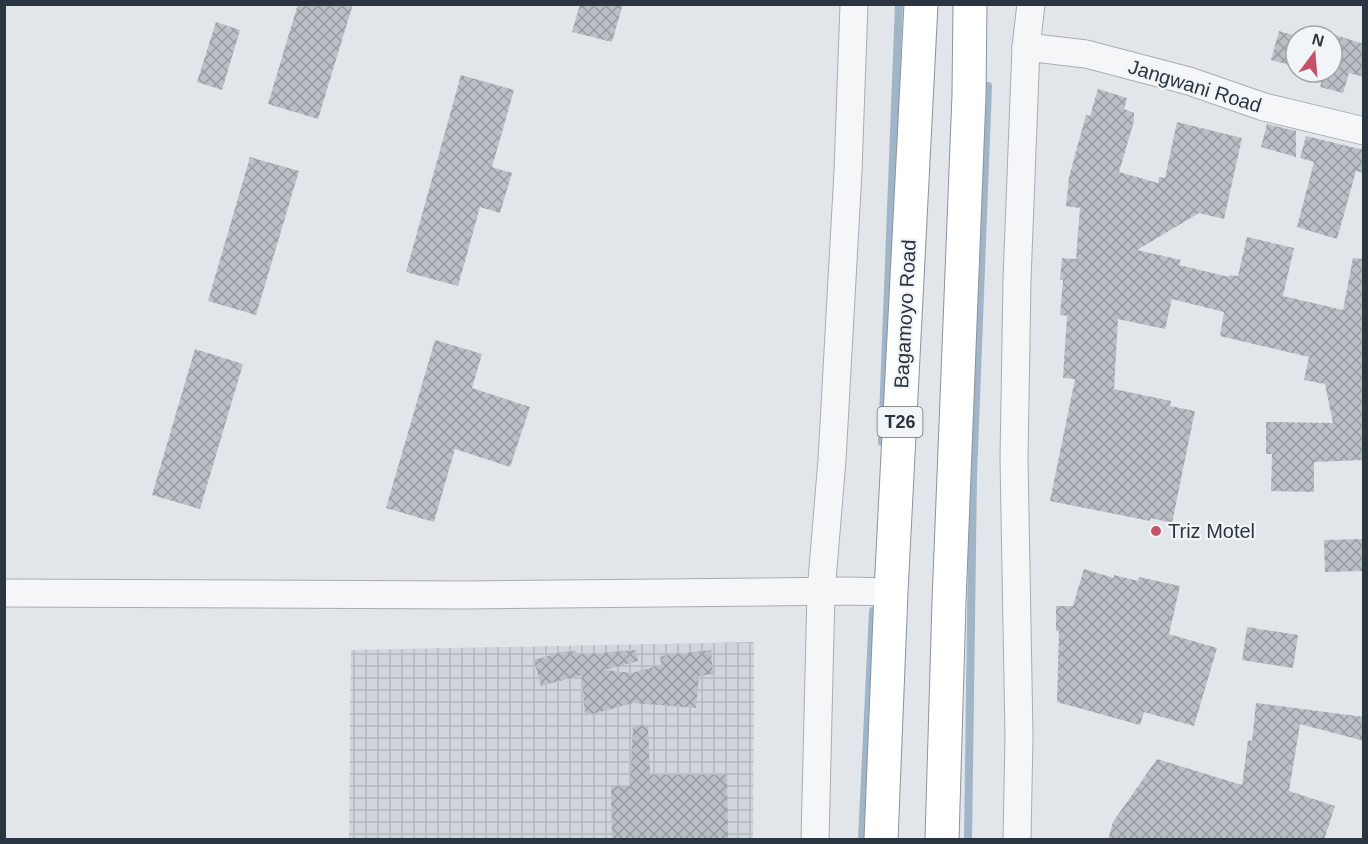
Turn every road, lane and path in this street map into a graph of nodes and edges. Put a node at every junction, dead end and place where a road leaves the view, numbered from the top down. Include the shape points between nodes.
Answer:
1 (854, 4) edge
2 (921, 4) edge
3 (970, 4) edge
4 (1032, 4) edge
5 (1026, 47) junction
6 (1364, 131) edge
7 (821, 592) junction
8 (891, 592) junction
9 (4, 593) edge
10 (815, 840) edge
11 (881, 840) edge
12 (942, 840) edge
13 (1017, 840) edge

1 - 7 street via 832,460
2 - 8 highway, Bagamoyo Road / T26
3 - 12 highway
4 - 5 street
5 - 6 street, Jangwani Road via 1086,54 1189,81 1264,107
5 - 13 street via 1014,459
7 - 8 street
7 - 9 street
7 - 10 street
8 - 11 highway, Bagamoyo Road / T26

